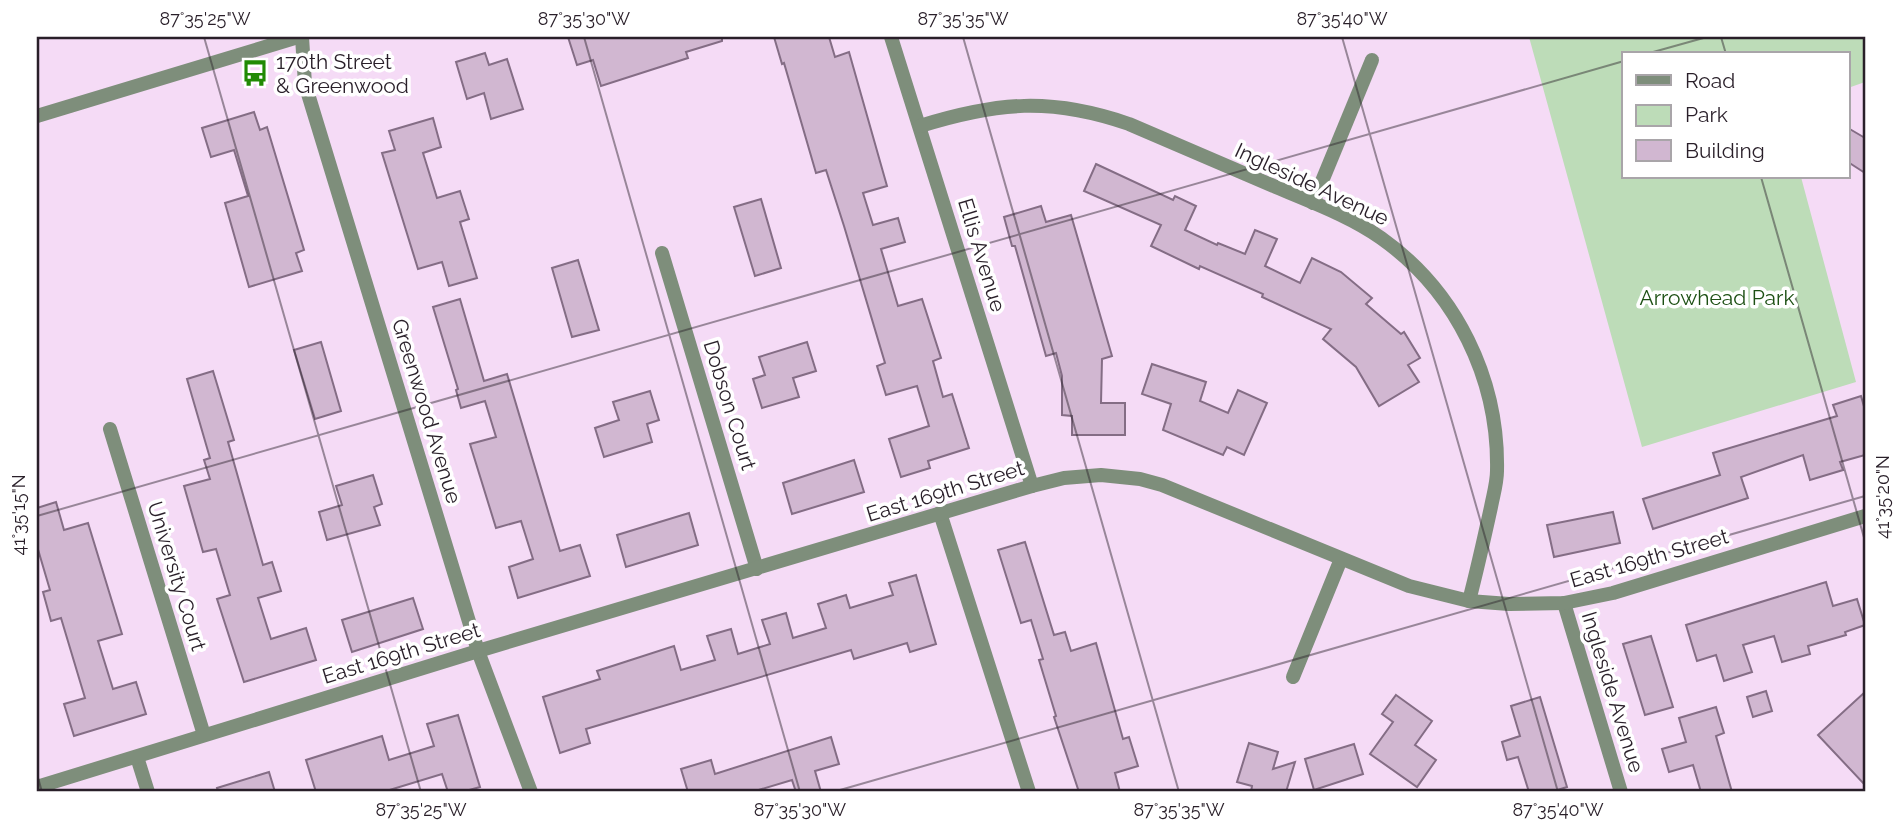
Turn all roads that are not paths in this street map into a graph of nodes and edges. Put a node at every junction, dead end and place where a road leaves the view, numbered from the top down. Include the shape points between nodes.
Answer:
1 (300, 37) edge
2 (891, 37) edge
3 (1372, 60) dead end
4 (37, 116) edge
5 (920, 126) junction
6 (1313, 203) junction
7 (662, 253) dead end
8 (110, 429) dead end
9 (1032, 486) junction
10 (940, 513) junction
11 (1865, 516) edge
12 (1341, 559) junction
13 (757, 569) junction
14 (1469, 601) junction
15 (1564, 603) junction
16 (478, 651) junction
17 (1293, 677) dead end
18 (204, 735) junction
19 (137, 757) junction
20 (37, 787) edge
21 (148, 792) edge
22 (531, 792) edge
23 (1028, 792) edge
24 (1621, 792) edge

1 - 4 street
1 - 16 street, Greenwood Avenue via 305,84
2 - 5 street, Ellis Avenue
3 - 6 street
5 - 6 street, Ingleside Avenue via 998,106 1060,106 1102,114
5 - 9 street, Ellis Avenue
6 - 14 street, Ingleside Avenue via 1379,236 1415,266 1455,316 1480,366 1491,403 1497,473
7 - 13 street, Dobson Court
8 - 18 street, University Court
9 - 10 street, East 169th Street
9 - 12 street, East 169th Street via 1101,475 1140,479 1185,493
10 - 13 street, East 169th Street
10 - 23 street
11 - 15 street, East 169th Street
12 - 14 street, East 169th Street via 1409,586
12 - 17 street
13 - 16 street, East 169th Street
14 - 15 street, East 169th Street
15 - 24 street, Ingleside Avenue
16 - 18 street, East 169th Street
16 - 22 street, Greenwood Avenue
18 - 19 street, East 169th Street
19 - 20 street, East 169th Street
19 - 21 street

